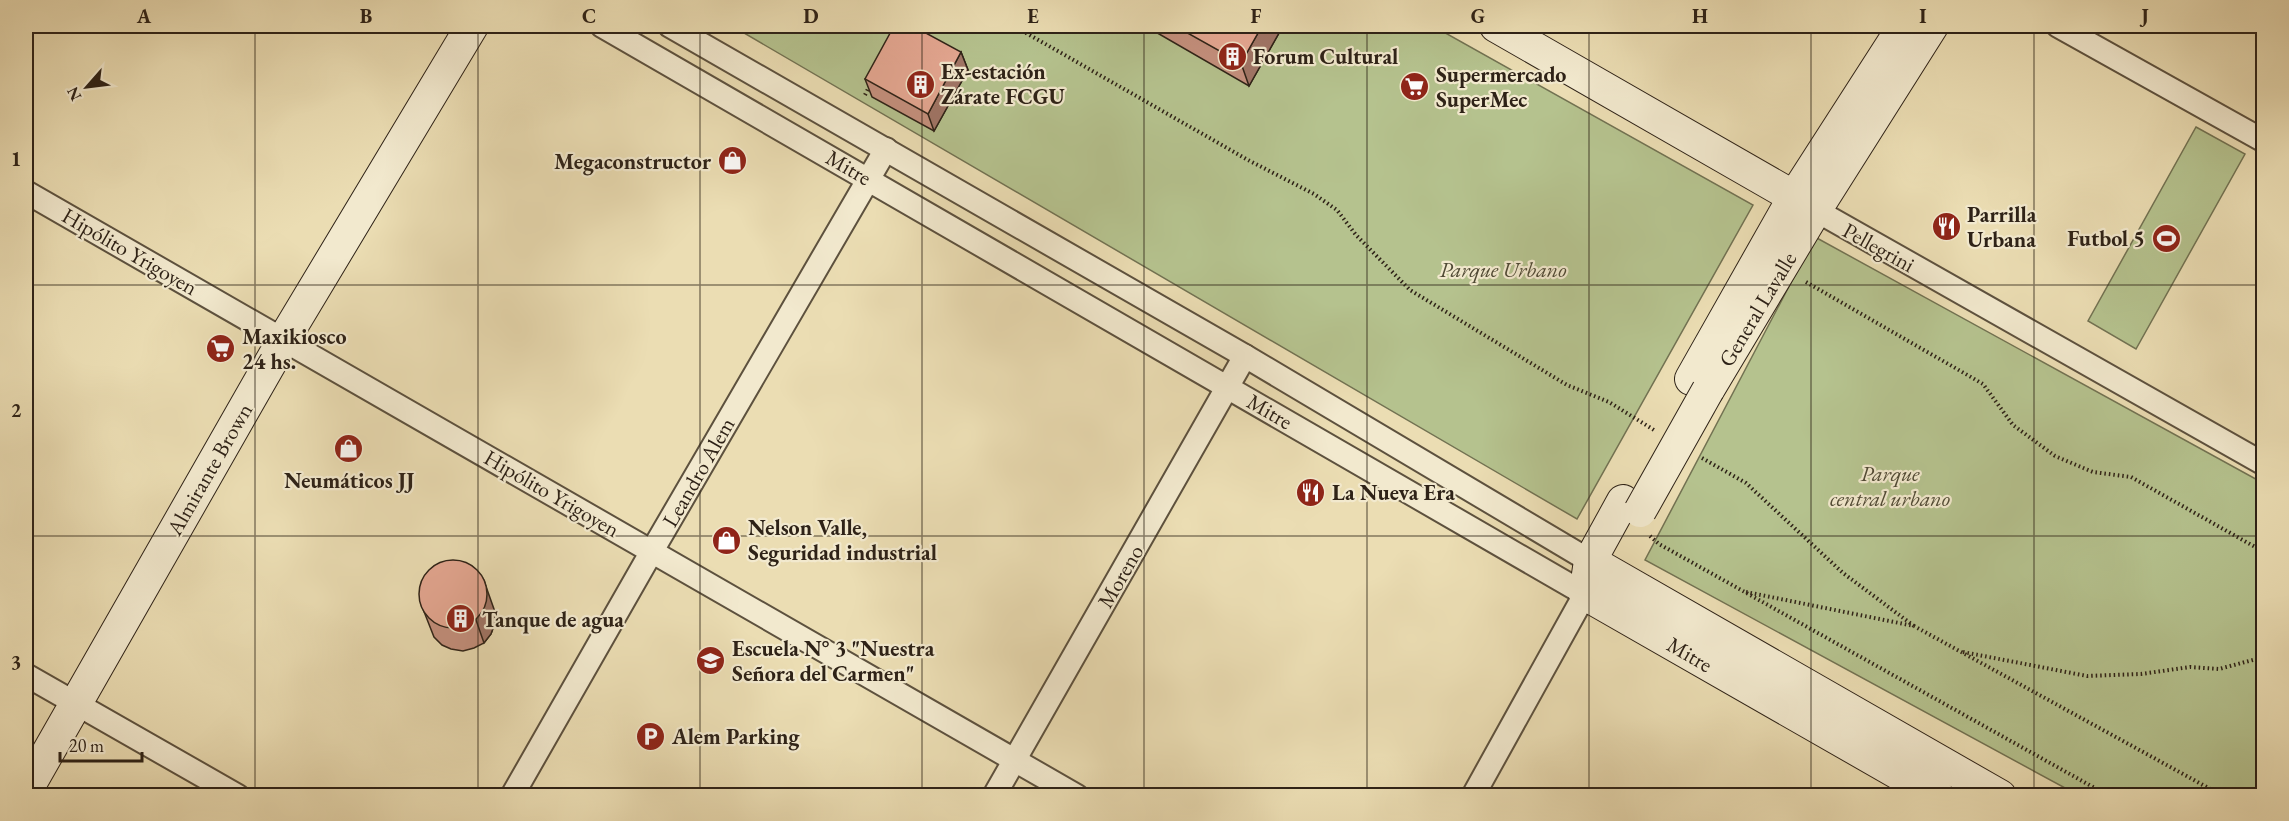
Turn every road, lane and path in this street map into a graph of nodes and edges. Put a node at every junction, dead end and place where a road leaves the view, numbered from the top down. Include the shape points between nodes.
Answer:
1 (472, 26) edge
2 (602, 26) edge
3 (670, 26) edge
4 (1014, 26) edge
5 (1496, 26) edge
6 (1904, 26) edge
7 (1932, 26) edge
8 (2058, 26) edge
9 (876, 75) edge
10 (865, 95) edge
11 (2264, 141) edge
12 (886, 149) junction
13 (869, 179) junction
14 (26, 192) edge
15 (1804, 204) junction
16 (1782, 268) junction
17 (284, 339) junction
18 (1245, 356) junction
19 (1699, 385) junction
20 (1228, 386) junction
21 (1656, 432) dead end
22 (1696, 454) dead end
23 (2264, 464) edge
24 (1632, 511) junction
25 (652, 551) junction
26 (2264, 552) edge
27 (1599, 566) junction
28 (1742, 591) junction
29 (1585, 594) junction
30 (1914, 626) junction
31 (1959, 651) junction
32 (2264, 657) edge
33 (26, 675) edge
34 (75, 704) junction
35 (1015, 760) junction
36 (1945, 787) edge
37 (26, 791) edge
38 (238, 795) edge
39 (512, 795) edge
40 (994, 795) edge
41 (1077, 795) edge
42 (1473, 795) edge
43 (2000, 795) edge
44 (2109, 795) edge
45 (2223, 795) edge

1 - 17 main road, Almirante Brown
2 - 13 street, Mitre
3 - 12 street, Mitre
4 - 21 path via 1314,194 1337,210 1410,290 1567,385 1609,402
5 - 15 main road, Pellegrini
6 - 15 main road, General Lavalle
7 - 15 main road, General Lavalle
8 - 11 street
9 - 10 path
12 - 13 street, Leandro Alem
12 - 18 street, Mitre
13 - 20 street, Mitre
13 - 25 street, Leandro Alem
14 - 17 street, Hipólito Yrigoyen
15 - 16 main road, General Lavalle
15 - 19 main road, General Lavalle
15 - 23 street, Pellegrini
16 - 19 main road, General Lavalle
16 - 26 path via 1983,384 2013,424 2055,456 2093,472 2131,477
17 - 25 street, Hipólito Yrigoyen
17 - 34 main road, Almirante Brown
18 - 20 street, Moreno
18 - 27 street, Mitre
19 - 24 main road, General Lavalle
20 - 29 street, Mitre
20 - 35 street, Moreno
22 - 30 path via 1746,483 1843,573
24 - 27 main road, General Lavalle
24 - 28 path via 1659,544
25 - 35 street, Hipólito Yrigoyen
25 - 39 street, Leandro Alem
27 - 29 main road, General Lavalle
27 - 36 main road, Mitre
28 - 30 path
28 - 44 path
29 - 36 main road, Mitre
29 - 42 street, General Lavalle
30 - 31 path
31 - 32 path via 2088,676 2190,667 2219,669
31 - 45 path
33 - 34 street
34 - 37 main road, Almirante Brown
34 - 38 street
35 - 40 street, Moreno
35 - 41 street, Hipólito Yrigoyen
36 - 43 main road, Mitre

